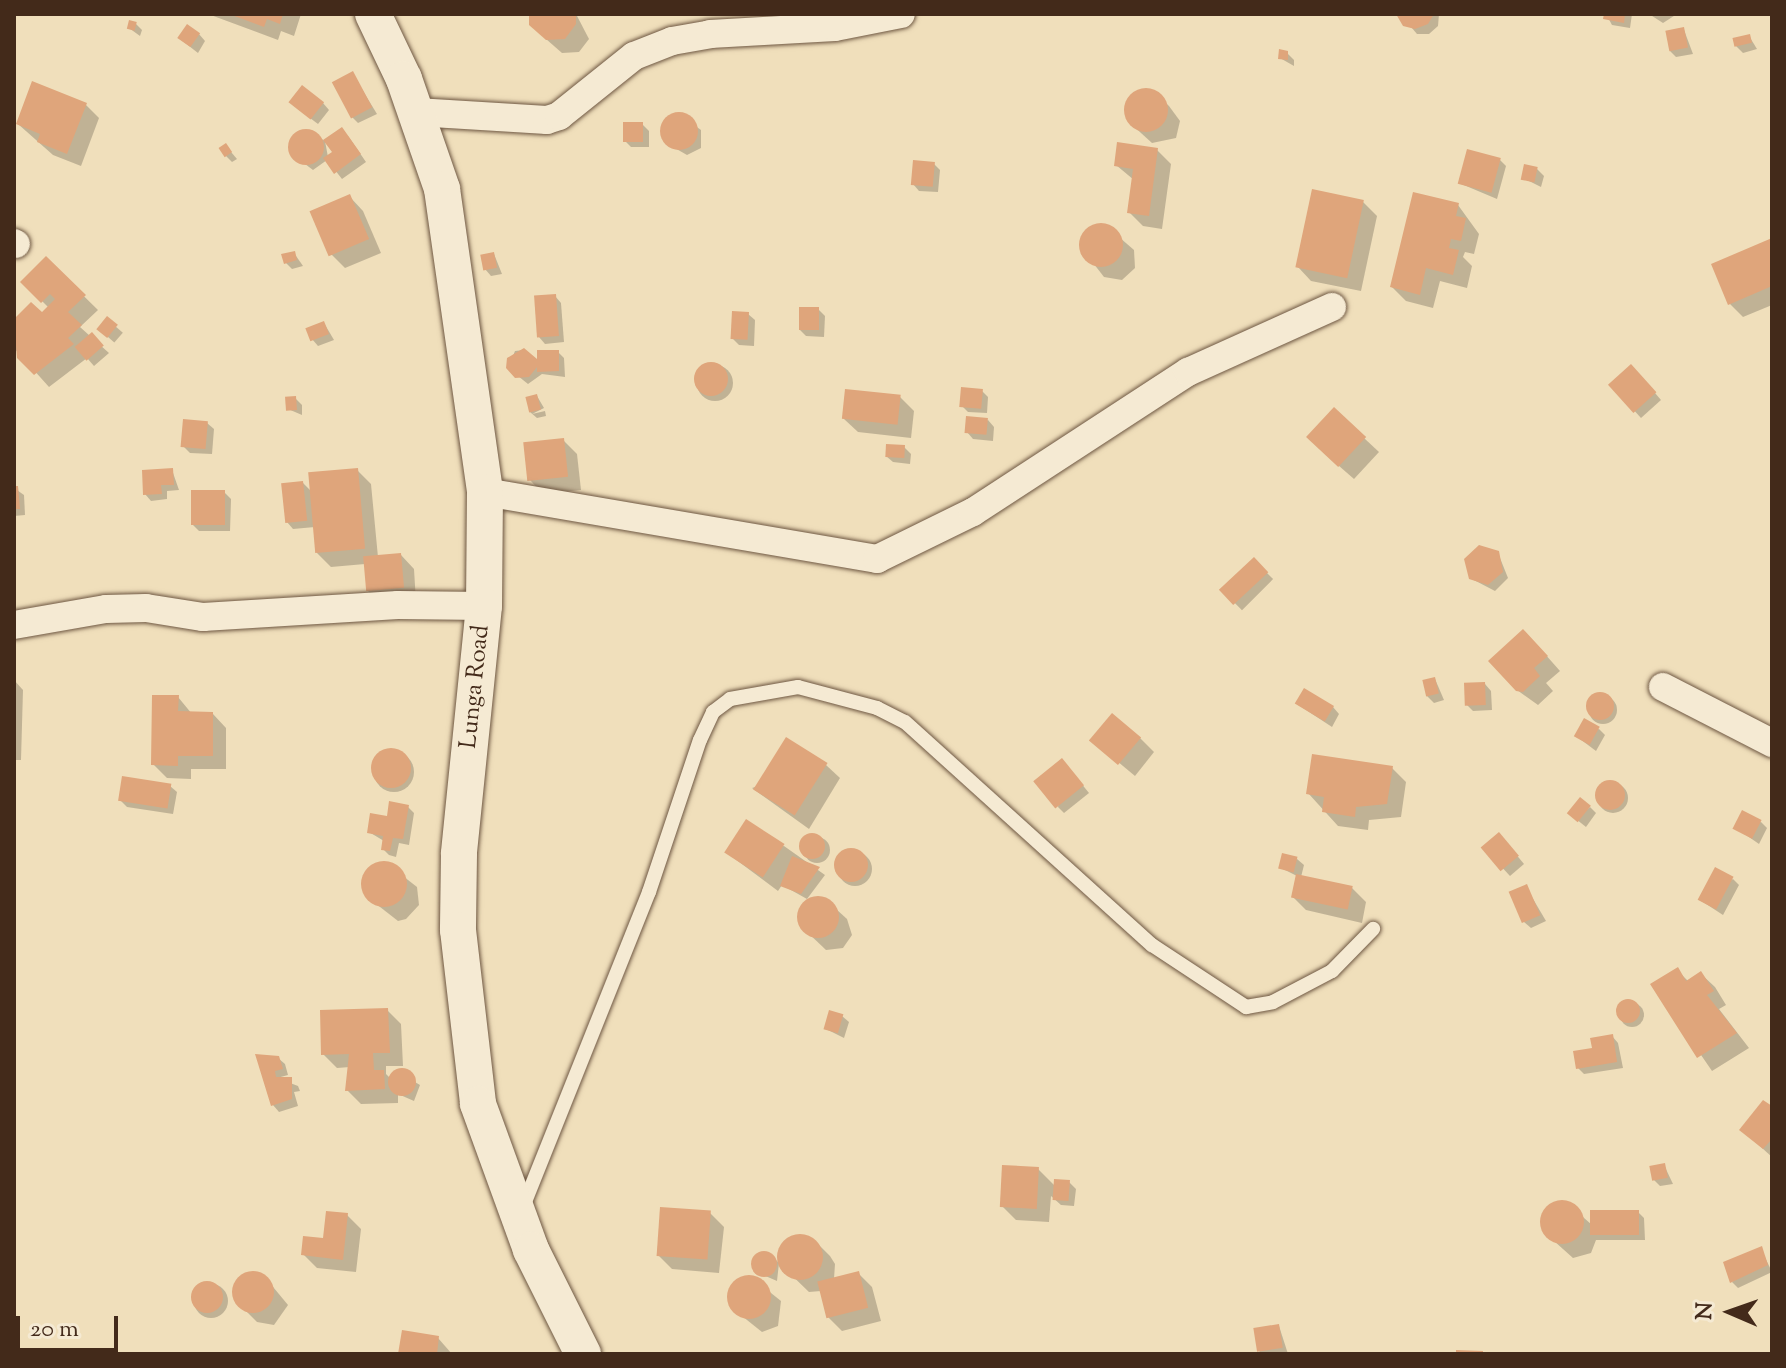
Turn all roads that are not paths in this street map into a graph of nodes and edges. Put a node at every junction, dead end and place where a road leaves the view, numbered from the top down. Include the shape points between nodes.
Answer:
1 (373, 14) edge
2 (901, 14) edge
3 (416, 112) junction
4 (1332, 307) dead end
5 (485, 492) junction
6 (484, 606) junction
7 (14, 625) edge
8 (1663, 687) dead end
9 (1772, 743) edge
10 (1373, 929) dead end
11 (519, 1219) junction
12 (583, 1354) edge

1 - 3 street, Lunga Road
2 - 3 street via 835,27 672,41 634,56 547,120
3 - 5 street, Lunga Road via 442,189
4 - 5 street via 1188,372 973,512 877,559
5 - 6 street, Lunga Road
6 - 7 street via 398,605 203,617 146,608 106,609
6 - 11 street, Lunga Road via 459,854 458,930 478,1104
8 - 9 street
10 - 11 lane via 1332,971 1273,1002 1246,1007 1152,945 905,722 877,708 798,687 730,699 713,712 700,740 649,892
11 - 12 street, Lunga Road

